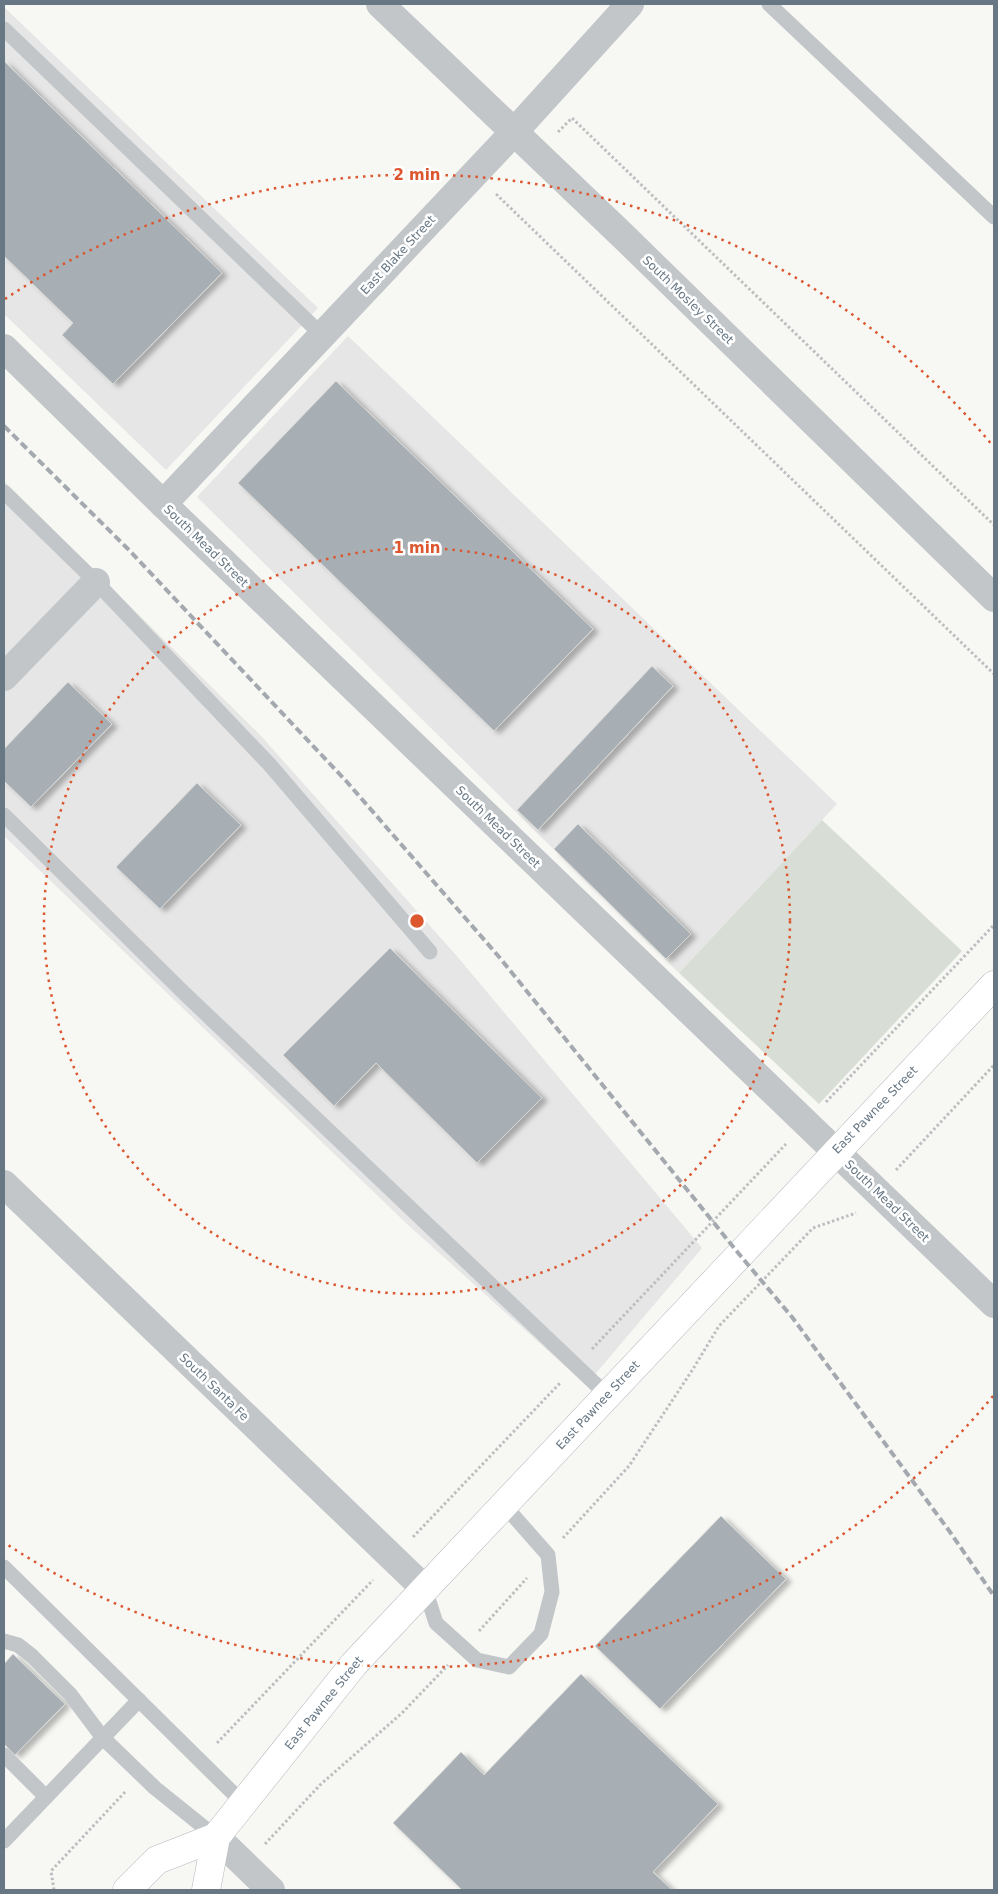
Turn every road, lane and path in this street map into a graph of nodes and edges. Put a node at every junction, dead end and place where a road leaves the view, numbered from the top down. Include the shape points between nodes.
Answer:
1 (380, 4) edge
2 (630, 4) edge
3 (769, 4) edge
4 (4, 29) edge
5 (514, 132) junction
6 (994, 217) edge
7 (322, 335) junction
8 (4, 348) edge
9 (4, 492) edge
10 (163, 504) junction
11 (96, 582) junction
12 (994, 598) edge
13 (4, 677) edge
14 (4, 815) edge
15 (994, 925) edge
16 (430, 952) dead end
17 (994, 985) edge
18 (994, 1065) edge
19 (806, 1123) junction
20 (836, 1151) junction
21 (4, 1184) edge
22 (877, 1191) junction
23 (994, 1304) edge
24 (576, 1366) junction
25 (606, 1395) junction
26 (504, 1505) junction
27 (548, 1554) junction
28 (393, 1558) junction
29 (4, 1567) edge
30 (425, 1589) junction
31 (4, 1641) edge
32 (464, 1648) junction
33 (139, 1700) junction
34 (103, 1738) junction
35 (4, 1755) edge
36 (200, 1760) junction
37 (141, 1775) junction
38 (46, 1797) junction
39 (243, 1803) junction
40 (216, 1838) junction
41 (4, 1841) edge
42 (262, 1881) edge
43 (54, 1890) edge
44 (127, 1890) edge
45 (206, 1890) edge

1 - 5 street, South Mosley Street
2 - 5 street, East Blake Street
3 - 6 lane
4 - 7 lane
5 - 7 street, East Blake Street
5 - 12 street, South Mosley Street
7 - 10 street, East Blake Street
8 - 10 street, South Mead Street
9 - 11 lane
10 - 19 street, South Mead Street
11 - 13 street
11 - 16 lane via 270,765
14 - 24 lane via 184,993
15 - 19 path
17 - 20 main road, East Pawnee Street
18 - 22 path
19 - 20 street, South Mead Street
19 - 24 path
20 - 22 street, South Mead Street
20 - 25 main road, East Pawnee Street
21 - 28 street, South Santa Fe
22 - 23 street, South Mead Street
22 - 27 path via 855,1214 813,1228 719,1326 629,1466
24 - 25 lane
24 - 28 path
25 - 26 main road, East Pawnee Street
26 - 27 lane
26 - 30 main road, East Pawnee Street
27 - 32 path
27 - 32 lane via 552,1592 541,1634 509,1667 477,1660
28 - 30 street, South Santa Fe
28 - 36 path
29 - 33 lane
30 - 32 lane via 436,1623
30 - 39 main road, East Pawnee Street via 354,1664
31 - 34 lane via 18,1645 70,1694
32 - 42 path via 402,1713 320,1785 267,1840
33 - 34 lane
33 - 36 lane
34 - 37 lane
34 - 38 lane
35 - 38 lane
36 - 39 lane
37 - 40 lane
37 - 43 path via 51,1871
38 - 41 lane
39 - 40 main road, East Pawnee Street
40 - 42 street
40 - 44 main road via 158,1860
40 - 45 main road, East Pawnee Street

